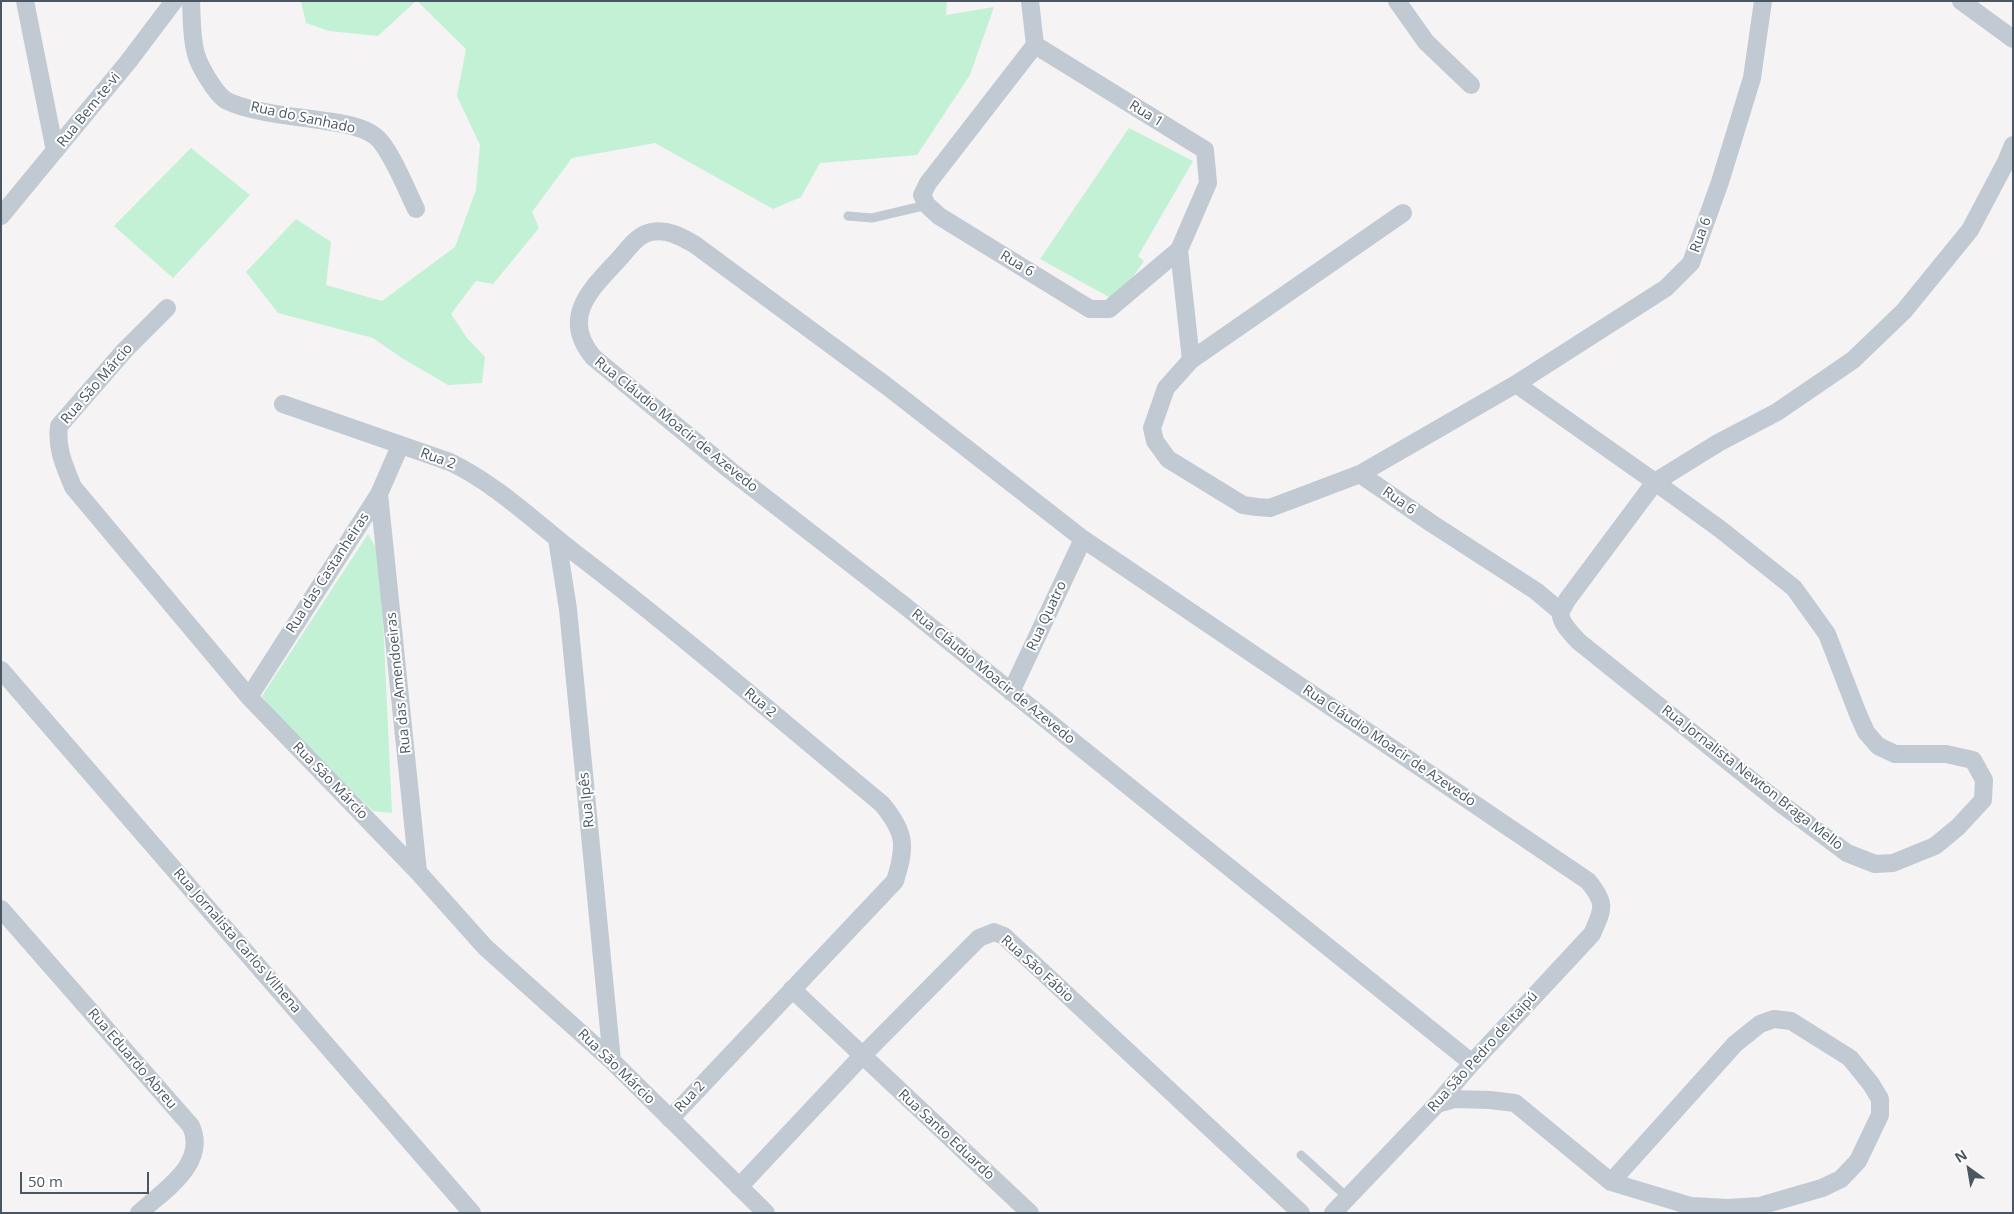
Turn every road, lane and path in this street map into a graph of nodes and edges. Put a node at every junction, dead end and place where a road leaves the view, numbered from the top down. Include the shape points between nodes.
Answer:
1 (25, 1) edge
2 (174, 1) edge
3 (191, 1) edge
4 (1030, 1) edge
5 (1397, 1) edge
6 (1763, 1) edge
7 (1960, 1) edge
8 (2013, 39) edge
9 (1034, 45) junction
10 (1471, 85) dead end
11 (2013, 144) edge
12 (55, 151) junction
13 (926, 205) junction
14 (416, 209) dead end
15 (1404, 213) dead end
16 (1, 216) edge
17 (848, 216) dead end
18 (1179, 250) junction
19 (167, 308) dead end
20 (1192, 360) junction
21 (1516, 384) junction
22 (283, 404) dead end
23 (400, 446) junction
24 (1360, 474) junction
25 (1655, 482) junction
26 (379, 494) junction
27 (557, 539) junction
28 (1083, 539) junction
29 (1561, 612) junction
30 (1, 670) edge
31 (1011, 692) junction
32 (249, 697) junction
33 (418, 872) junction
34 (1588, 881) joint
35 (1, 909) edge
36 (792, 989) junction
37 (862, 1056) junction
38 (612, 1061) junction
39 (1472, 1063) junction
40 (1437, 1104) junction
41 (670, 1119) junction
42 (1301, 1154) dead end
43 (1611, 1182) junction
44 (739, 1188) junction
45 (1347, 1197) junction
46 (1760, 1209) edge
47 (139, 1213) edge
48 (472, 1213) edge
49 (766, 1213) edge
50 (1030, 1213) edge
51 (1301, 1213) edge
52 (1332, 1213) edge

1 - 12 street
2 - 12 street, Rua Bem-te-vi
3 - 14 street, Rua do Sanhado via 196,56 224,99 250,108 346,124 375,136 390,156
4 - 9 street
5 - 10 street via 1426,42
6 - 21 street, Rua 6 via 1752,78 1691,263 1666,288
7 - 8 street
9 - 13 street via 928,183 922,195
9 - 18 street, Rua 1 via 1205,150 1208,183
11 - 25 street via 1970,230 1904,311 1859,354 1777,412
12 - 16 street, Rua Bem-te-vi
13 - 17 lane via 872,218
13 - 18 street, Rua 6 via 1090,309 1109,310
15 - 20 street, Rua 6
18 - 20 street
19 - 32 street, Rua São Márcio via 125,350 59,426 59,452 73,487
20 - 24 street, Rua 6 via 1166,388 1152,428 1155,441 1168,459 1243,505 1257,507 1270,508
21 - 24 street, Rua 6
21 - 25 street
22 - 23 street, Rua 2
23 - 26 street, Rua das Castanheiras
23 - 27 street, Rua 2 via 470,472
24 - 29 street, Rua 6 via 1536,591
25 - 29 street
25 - 29 street, Rua Jornalista Newton Braga Mello via 1794,588 1827,634 1866,732 1878,746 1895,754 1946,754 1973,760 1984,780 1983,800 1935,846 1893,863 1875,864 1847,853 1578,641 1568,630
26 - 32 street, Rua das Castanheiras
26 - 33 street, Rua das Amendoeiras
27 - 36 street, Rua 2 via 882,804 896,822 902,857 895,881
27 - 38 street, Rua Ipês via 568,609
28 - 31 street, Rua Quatro
28 - 31 street, Rua Cláudio Moacir de Azevedo via 888,387 694,244 674,233 660,231 641,235 590,290 580,312 578,332 584,347 593,357 731,471
28 - 34 street, Rua Cláudio Moacir de Azevedo
30 - 48 street, Rua Jornalista Carlos Vilhena
31 - 39 street, Rua Cláudio Moacir de Azevedo
32 - 33 street, Rua São Márcio
33 - 38 street, Rua São Márcio via 485,947
34 - 39 street, Rua São Pedro de Itaipú via 1602,900 1602,912 1592,934
35 - 47 street, Rua Eduardo Abreu via 191,1126 195,1145 188,1168
36 - 37 street, Rua Santo Eduardo
36 - 41 street, Rua 2
37 - 44 street, Rua São Fábio
37 - 50 street, Rua Santo Eduardo
37 - 51 street, Rua São Fábio via 978,938 994,932 1004,936
38 - 41 street, Rua São Márcio
39 - 40 street, Rua São Pedro de Itaipú
40 - 43 street via 1454,1099 1514,1102
40 - 45 street, Rua São Pedro de Itaipú
41 - 44 street, Rua São Márcio
42 - 45 lane
43 - 46 street via 1691,1206
43 - 46 street via 1735,1044 1760,1024 1774,1019 1791,1021 1850,1058 1880,1099 1880,1115 1858,1161 1842,1179
44 - 49 street, Rua São Márcio
45 - 52 street, Rua São Pedro de Itaipú

